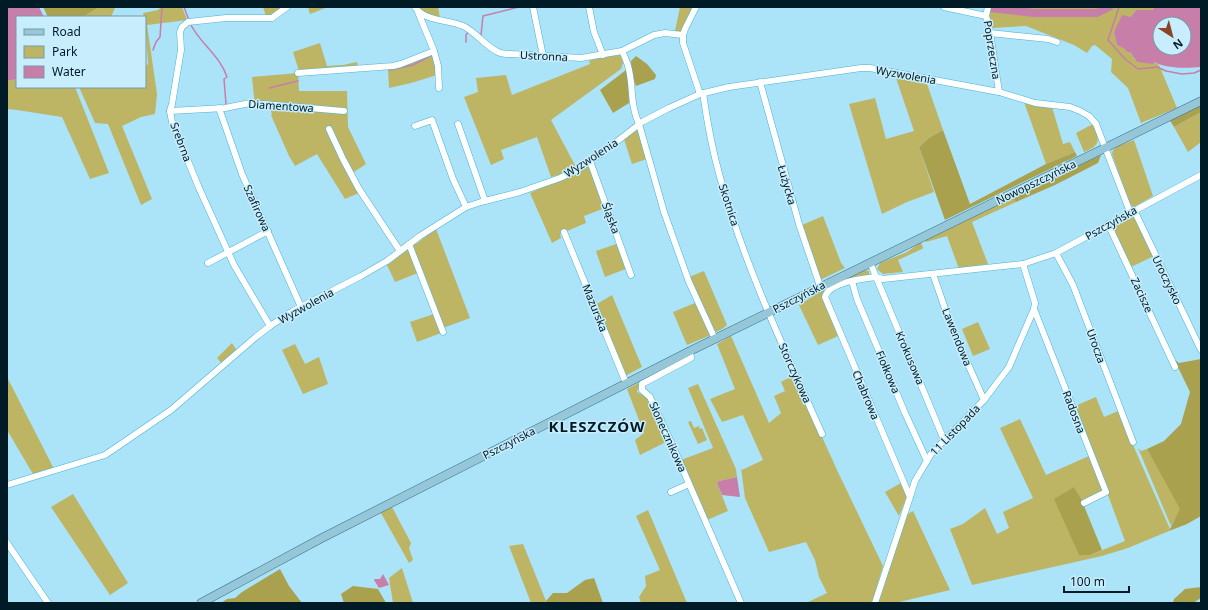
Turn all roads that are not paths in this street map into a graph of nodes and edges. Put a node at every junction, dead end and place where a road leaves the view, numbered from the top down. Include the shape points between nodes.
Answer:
1 (286, 7) edge
2 (532, 7) edge
3 (589, 7) edge
4 (696, 7) edge
5 (944, 7) edge
6 (988, 7) edge
7 (417, 10) edge
8 (986, 16) junction
9 (990, 34) junction
10 (683, 35) junction
11 (1057, 42) dead end
12 (434, 50) junction
13 (622, 52) junction
14 (603, 55) junction
15 (543, 56) junction
16 (298, 73) dead end
17 (760, 82) junction
18 (439, 88) dead end
19 (999, 92) junction
20 (702, 93) junction
21 (1201, 101) edge
22 (219, 108) junction
23 (170, 111) junction
24 (344, 111) dead end
25 (458, 124) dead end
26 (639, 124) junction
27 (415, 126) dead end
28 (329, 129) dead end
29 (1106, 148) junction
30 (590, 161) junction
31 (1201, 175) edge
32 (485, 201) junction
33 (466, 208) junction
34 (1132, 211) junction
35 (1108, 224) junction
36 (268, 231) junction
37 (564, 232) dead end
38 (409, 244) junction
39 (400, 251) junction
40 (1056, 252) junction
41 (229, 253) junction
42 (870, 262) junction
43 (208, 263) dead end
44 (1023, 264) junction
45 (933, 274) junction
46 (631, 275) dead end
47 (876, 277) junction
48 (852, 281) junction
49 (820, 286) junction
50 (826, 293) joint
51 (301, 307) junction
52 (1034, 309) junction
53 (769, 312) junction
54 (270, 326) junction
55 (443, 332) dead end
56 (715, 339) junction
57 (1201, 350) edge
58 (690, 351) junction
59 (1175, 366) dead end
60 (626, 383) junction
61 (984, 400) junction
62 (822, 434) dead end
63 (944, 440) junction
64 (1133, 442) dead end
65 (927, 461) junction
66 (689, 484) junction
67 (7, 485) edge
68 (671, 492) dead end
69 (910, 497) junction
70 (1084, 502) dead end
71 (7, 542) edge
72 (48, 603) edge
73 (201, 603) edge
74 (741, 603) edge
75 (875, 603) edge

1 - 23 street, Srebrna via 272,18 204,19 188,22 182,27 180,57
2 - 15 street
3 - 14 street via 594,32
4 - 10 street
5 - 8 street
6 - 8 street, Poprzeczna
7 - 12 street
7 - 15 street, Ustronna via 435,19 471,30 499,52
8 - 9 street, Poprzeczna
9 - 11 street
9 - 19 street, Poprzeczna
10 - 13 street, Ustronna via 654,36
10 - 20 street, Skotnica
12 - 16 street via 393,66
12 - 18 street
13 - 14 street, Ustronna
13 - 26 street via 628,64 634,113
14 - 15 street, Ustronna via 581,58
17 - 19 street, Wyzwolenia via 870,68
17 - 20 street, Wyzwolenia
17 - 49 street, Łużycka via 797,218
19 - 29 street, Wyzwolenia via 1035,103 1080,110 1096,124
20 - 26 street, Wyzwolenia
20 - 53 street, Skotnica via 720,176 740,240
21 - 29 main road, Nowopszczyńska
22 - 23 street, Diamentowa
22 - 24 street, Diamentowa via 260,103
22 - 36 street, Szafirowa via 242,174
23 - 41 street, Srebrna via 172,122 199,188
25 - 32 street
26 - 30 street, Wyzwolenia
26 - 56 street via 664,212 689,282
27 - 33 street via 432,120
28 - 39 street via 360,189
29 - 34 street, Wyzwolenia
29 - 42 main road, Nowopszczyńska
30 - 32 street, Wyzwolenia via 560,178
30 - 46 street, Śląska
31 - 34 street, Pszczyńska
32 - 33 street, Wyzwolenia
33 - 38 street, Wyzwolenia
34 - 35 street, Pszczyńska
34 - 57 street, Uroczysko
35 - 40 street, Pszczyńska
35 - 59 street, Zacisze
36 - 41 street
36 - 51 street, Szafirowa
37 - 60 street, Mazurska
38 - 39 street, Wyzwolenia
38 - 55 street
39 - 51 street, Wyzwolenia via 361,276
40 - 44 street, Pszczyńska
40 - 64 street, Urocza via 1073,285
41 - 43 street
41 - 54 street, Srebrna
42 - 47 street
42 - 49 main road, Pszczyńska
44 - 45 street, Pszczyńska
44 - 52 street via 1035,303
45 - 47 street, Pszczyńska via 883,279
45 - 61 street, Lawendowa via 951,326
47 - 48 street, Pszczyńska
47 - 63 street, Krokusowa
48 - 50 street, Pszczyńska
48 - 65 street, Fiołkowa via 857,299
49 - 53 main road, Pszczyńska
50 - 69 street, Chabrowa via 825,297 838,330
51 - 54 street, Wyzwolenia
52 - 61 street, 11 Listopada via 1009,367
52 - 70 street, Radosna via 1106,492
53 - 56 main road, Pszczyńska
53 - 62 street, Storczykowa
54 - 67 street, Wyzwolenia via 171,410 105,455
56 - 58 main road, Pszczyńska
58 - 60 main road, Pszczyńska
58 - 66 street, Słonecznikowa via 691,358 642,384 642,390 650,397
60 - 73 main road, Pszczyńska via 320,538
61 - 63 street, 11 Listopada
63 - 65 street, 11 Listopada
65 - 69 street, 11 Listopada via 915,481
66 - 68 street, Słonecznikowa
66 - 74 street, Słonecznikowa
69 - 75 street, 11 Listopada
71 - 72 street

